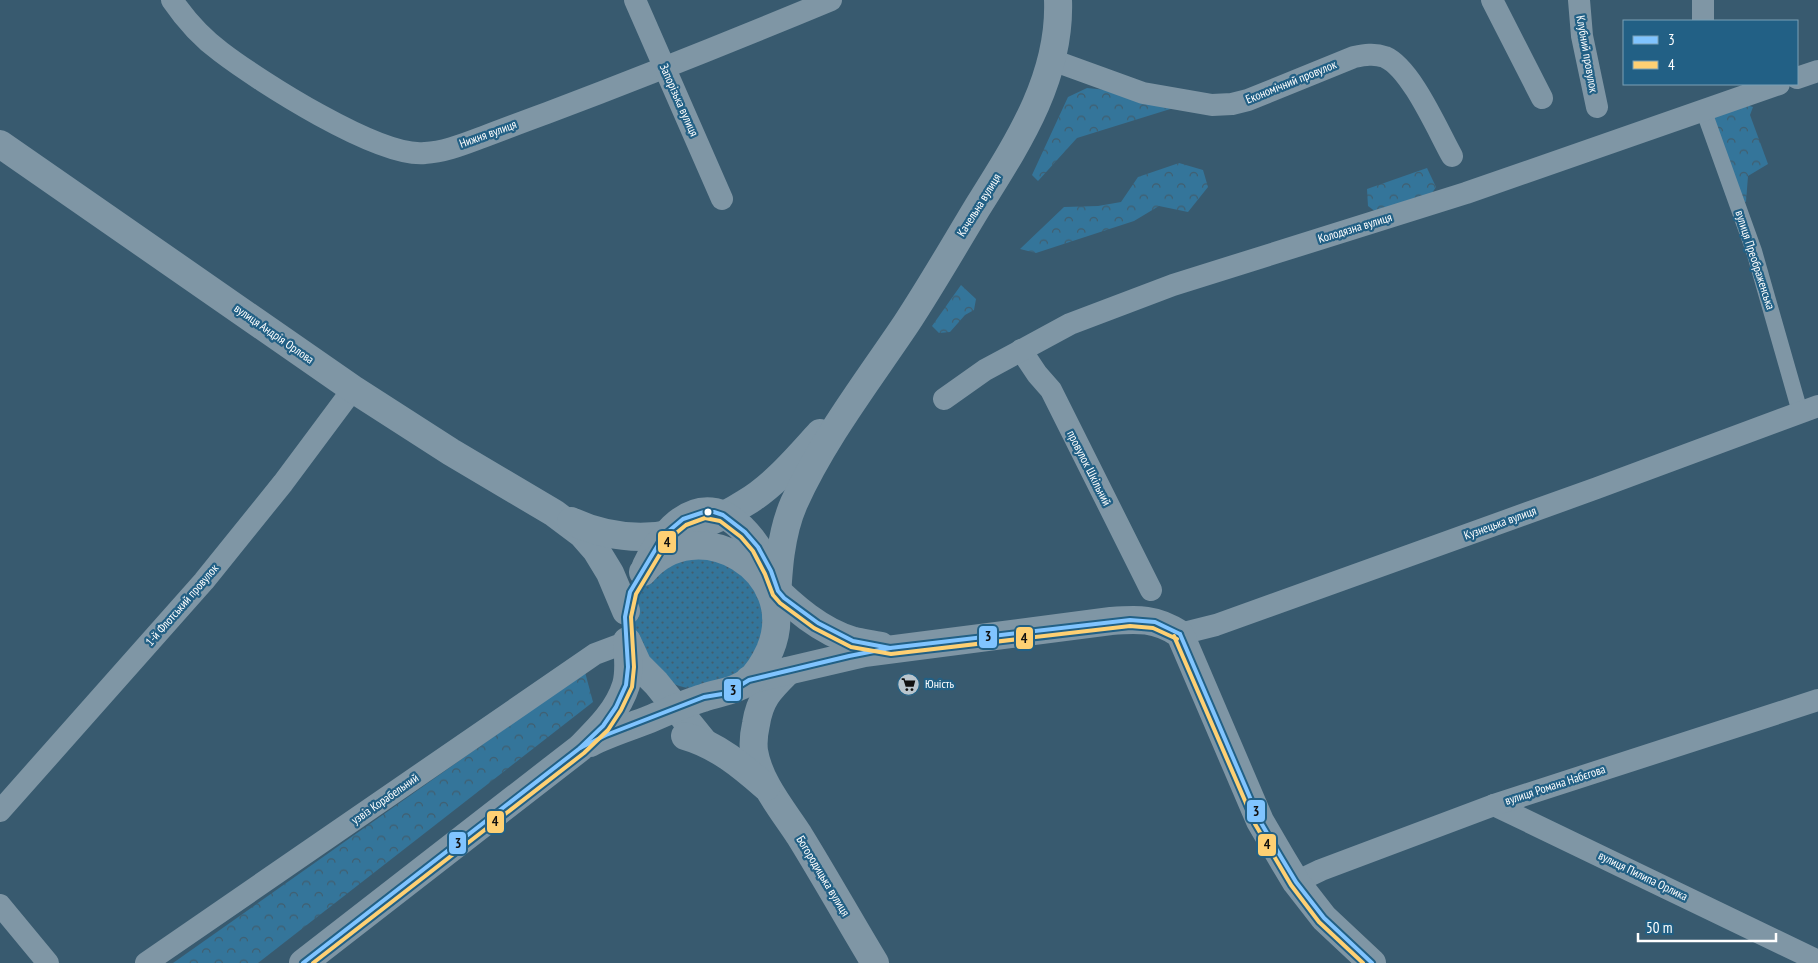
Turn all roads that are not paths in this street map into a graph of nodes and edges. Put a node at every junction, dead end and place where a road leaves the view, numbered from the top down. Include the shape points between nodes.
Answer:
1 (172, 0) edge
2 (635, 0) edge
3 (831, 0) edge
4 (1058, 0) edge
5 (1492, 0) edge
6 (1579, 0) edge
7 (1702, 0) edge
8 (1703, 20) edge
9 (1052, 60) junction
10 (665, 68) junction
11 (1818, 71) edge
12 (1798, 78) edge
13 (1776, 85) edge
14 (1542, 98) dead end
15 (1597, 107) dead end
16 (1703, 109) junction
17 (0, 144) edge
18 (1452, 156) dead end
19 (722, 199) dead end
20 (1021, 350) junction
21 (353, 389) junction
22 (859, 392) junction
23 (944, 399) dead end
24 (1809, 409) edge
25 (554, 513) junction
26 (723, 515) junction
27 (685, 539) junction
28 (781, 557) junction
29 (1151, 590) dead end
30 (777, 603) junction
31 (626, 610) junction
32 (805, 614) junction
33 (1180, 634) junction
34 (628, 642) junction
35 (890, 648) junction
36 (788, 671) junction
37 (749, 680) junction
38 (656, 683) junction
39 (704, 697) junction
40 (1818, 700) edge
41 (677, 708) junction
42 (636, 724) junction
43 (704, 741) junction
44 (580, 748) junction
45 (754, 749) junction
46 (769, 790) junction
47 (1494, 805) junction
48 (0, 811) edge
49 (1296, 882) junction
50 (0, 905) edge
51 (1818, 961) edge
52 (48, 963) edge
53 (146, 963) edge
54 (303, 963) edge
55 (875, 963) edge
56 (1372, 963) edge

1 - 10 street, Нижня вулиця via 219,52 321,116 387,147 424,154 462,144
2 - 10 street, Запорізька вулиця
3 - 10 street, Нижня вулиця
4 - 9 street, Качельна вулиця via 1059,20
5 - 14 street
6 - 15 street, Клубний провулок via 1582,36
7 - 8 street
9 - 18 street, Економічний провулок via 1143,93 1212,105 1248,100 1354,57 1370,54 1385,57 1398,66 1411,82
9 - 22 street, Качельна вулиця via 1018,141 906,323
10 - 19 street, Запорізька вулиця
11 - 12 street
13 - 16 street, Колодязна вулиця
16 - 20 street, Колодязна вулиця via 1466,193 1173,285 1070,324
16 - 24 street, вулиця Преображенська
17 - 21 street, вулиця Андрія Орлова
20 - 23 street, Колодязна вулиця
20 - 29 street, провулок Шкільний via 1051,390
21 - 25 street, вулиця Андрія Орлова
21 - 48 street, 1-й Флотський провулок via 284,483 204,581
22 - 26 street, Качельна вулиця via 771,483 746,503
22 - 28 street, Качельна вулиця via 793,505
24 - 33 street, Кузнецька вулиця via 1226,621
25 - 27 street, вулиця Андрія Орлова via 586,528 608,533
25 - 31 street, вулиця Андрія Орлова via 582,534 596,550
26 - 27 street, Качельна вулиця
26 - 30 street via 758,547 771,571
27 - 30 street via 737,555 756,570
27 - 31 street via 656,546 630,592
28 - 30 street, Качельна вулиця
28 - 32 street via 792,593
30 - 32 street
30 - 37 street via 774,639 765,662
31 - 34 street
32 - 35 street via 853,641
33 - 35 street via 1159,622 1111,620
33 - 49 street via 1260,821
34 - 38 street via 638,665
34 - 44 street via 626,684 602,726
34 - 53 street, узвіз Корабельний via 595,654
35 - 36 street
36 - 37 street
36 - 45 street, Богородицька вулиця via 766,694 759,708
37 - 39 street via 728,693
37 - 45 street, Богородицька вулиця via 748,722
38 - 39 street via 679,694
38 - 41 street, Богородицька вулиця
39 - 41 street
40 - 47 street, вулиця Романа Набєгова
41 - 42 street
41 - 43 street, Богородицька вулиця
42 - 43 street, Богородицька вулиця
42 - 44 street
43 - 46 street, Богородицька вулиця
44 - 54 street
45 - 46 street, Богородицька вулиця
46 - 55 street, Богородицька вулиця
47 - 49 street, вулиця Романа Набєгова
47 - 51 street, вулиця Пилипа Орлика
49 - 56 street via 1324,918
50 - 52 street

